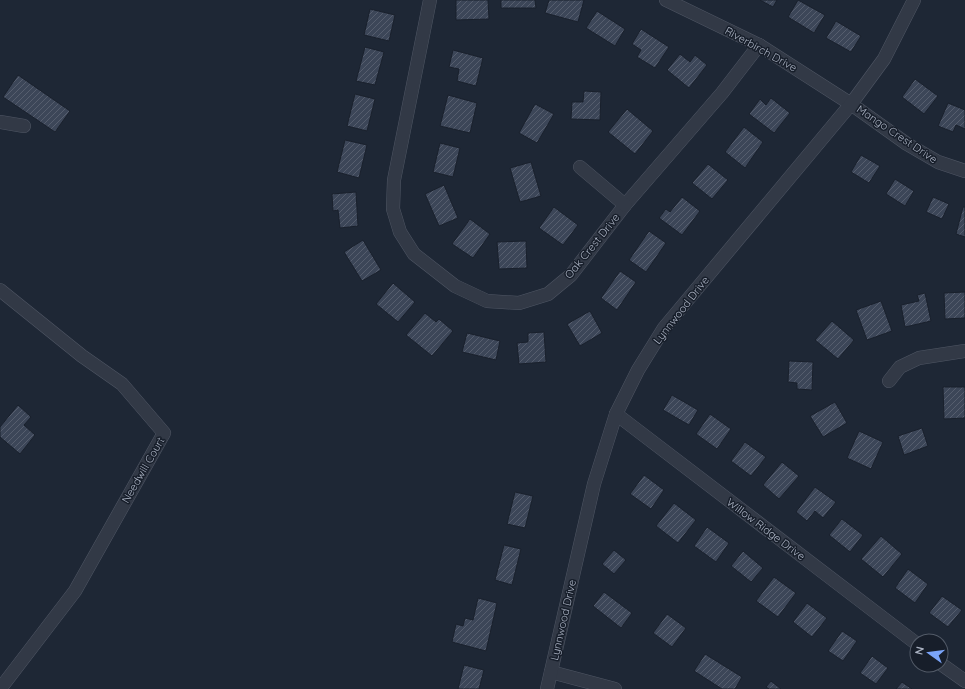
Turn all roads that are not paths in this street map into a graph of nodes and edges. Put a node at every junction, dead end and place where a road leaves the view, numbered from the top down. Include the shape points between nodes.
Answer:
1 (430, 0) edge
2 (666, 0) edge
3 (914, 0) edge
4 (759, 45) junction
5 (851, 104) junction
6 (0, 122) edge
7 (24, 126) dead end
8 (580, 167) dead end
9 (965, 171) edge
10 (625, 205) junction
11 (0, 290) edge
12 (965, 351) edge
13 (889, 381) dead end
14 (616, 414) junction
15 (909, 638) edge
16 (949, 670) edge
17 (551, 672) junction
18 (965, 681) edge
19 (0, 689) edge
20 (547, 689) edge
21 (615, 689) edge

1 - 10 street, Oak Crest Drive via 394,180 393,209 400,232 414,254 455,286 487,301 519,303 548,294 571,275
2 - 4 street, Riverbirch Drive
3 - 5 street, Lynnwood Drive via 884,59
4 - 5 street, Riverbirch Drive
4 - 10 street, Oak Crest Drive via 722,93
5 - 9 street, Mango Crest Drive via 906,144 938,162
5 - 14 street, Lynnwood Drive via 664,328 638,370
6 - 7 street
8 - 10 street
11 - 19 street, Needwill Court via 82,356 122,384 164,433 75,591
12 - 13 street via 919,358 900,367
14 - 15 street, Willow Ridge Drive
14 - 17 street, Lynnwood Drive via 594,484
16 - 18 street
17 - 20 street, Lynnwood Drive
17 - 21 street, Lynnwood Drive

